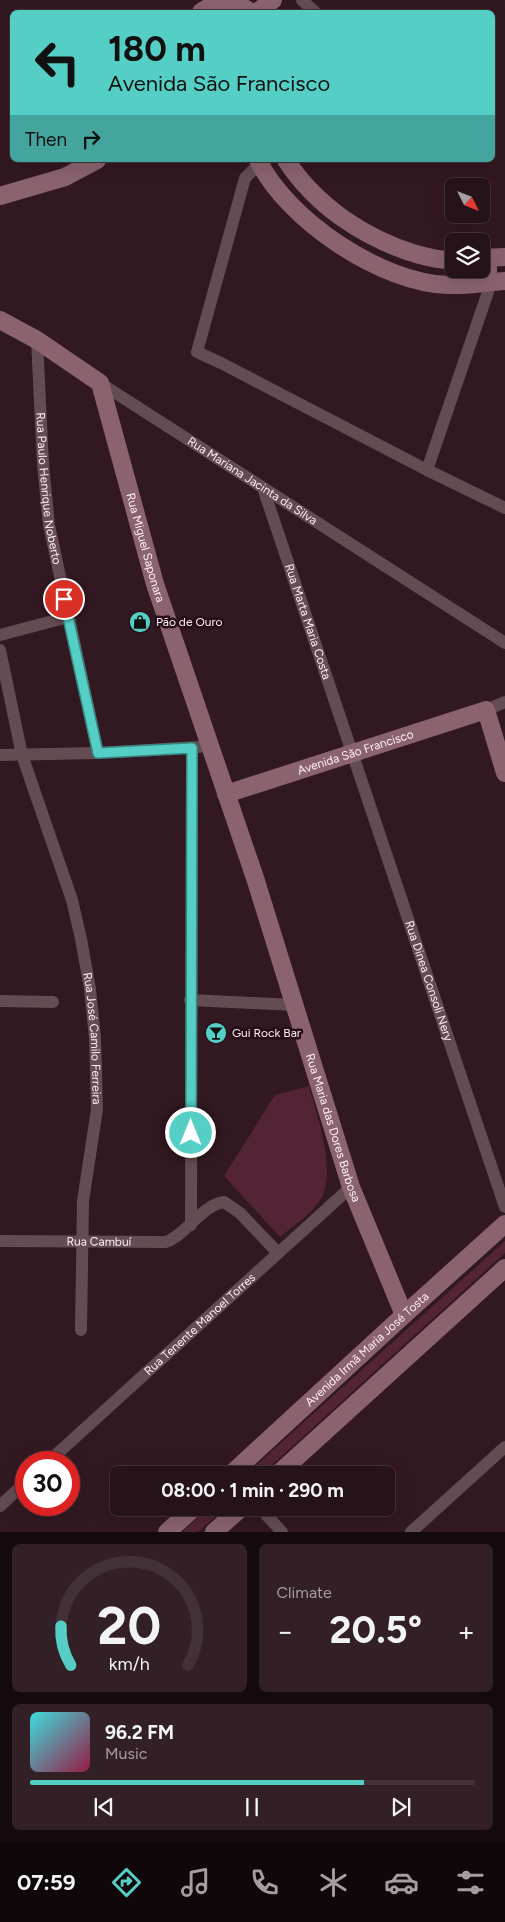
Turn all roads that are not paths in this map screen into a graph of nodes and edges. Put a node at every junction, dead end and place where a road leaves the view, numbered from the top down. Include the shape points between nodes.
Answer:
1 (273, 0) edge
2 (302, 0) edge
3 (204, 10) edge
4 (247, 10) edge
5 (260, 10) edge
6 (313, 10) edge
7 (93, 162) edge
8 (259, 162) edge
9 (288, 162) edge
10 (0, 196) edge
11 (491, 258) edge
12 (445, 259) edge
13 (496, 281) edge
14 (0, 320) edge
15 (37, 340) junction
16 (100, 383) junction
17 (426, 470) junction
18 (263, 488) junction
19 (505, 508) edge
20 (68, 617) junction
21 (0, 635) edge
22 (505, 643) edge
23 (0, 650) edge
24 (505, 702) edge
25 (486, 710) junction
26 (201, 747) junction
27 (98, 753) junction
28 (0, 755) edge
29 (22, 755) junction
30 (353, 755) junction
31 (505, 773) edge
32 (226, 794) junction
33 (190, 1000) junction
34 (0, 1001) edge
35 (53, 1002) dead end
36 (294, 1005) junction
37 (351, 1187) junction
38 (505, 1207) edge
39 (505, 1224) edge
40 (191, 1225) junction
41 (0, 1241) edge
42 (84, 1241) junction
43 (278, 1253) junction
44 (505, 1268) edge
45 (404, 1315) junction
46 (81, 1330) dead end
47 (505, 1447) edge
48 (60, 1451) edge
49 (240, 1466) edge
50 (287, 1466) edge
51 (15, 1492) edge
52 (0, 1506) edge
53 (185, 1516) edge
54 (232, 1516) edge
55 (267, 1516) edge
56 (167, 1532) edge
57 (214, 1532) edge
58 (282, 1532) edge
59 (411, 1532) edge

1 - 5 street
2 - 6 street
3 - 4 street via 229,3
7 - 10 street via 64,177
8 - 13 street via 301,215 355,255 399,274 448,285
8 - 17 street via 245,178 198,352
9 - 12 street via 318,197 367,234 414,253
11 - 13 street
13 - 17 street via 488,292
14 - 15 street, Rua Mariana Jacinta da Silva
15 - 16 street, Rua Mariana Jacinta da Silva
15 - 20 street, Rua Paulo Henrique Noberto via 47,510
16 - 18 street, Rua Mariana Jacinta da Silva
16 - 26 street, Rua Miguel Saponara
17 - 19 street
18 - 22 street, Rua Mariana Jacinta da Silva
18 - 30 street, Rua Marta Maria Costa
20 - 21 street
20 - 27 street, Rua Paulo Henrique Noberto
23 - 29 street, Rua José Camilo Ferreira
24 - 25 street
25 - 30 street, Avenida São Francisco
25 - 31 street
26 - 27 street
26 - 32 street, Rua Miguel Saponara
26 - 33 street
27 - 29 street
28 - 29 street
29 - 42 street, Rua José Camilo Ferreira via 72,900 90,989 97,1109 85,1184
30 - 32 street, Avenida São Francisco
30 - 38 street, Rua Dinea Consoli Nery
32 - 36 street, Rua Maria das Dores Barbosa
33 - 36 street
33 - 40 street
34 - 35 street
36 - 37 street, Rua Maria das Dores Barbosa
37 - 43 street, Rua Tenente Manoel Torres
37 - 45 street, Rua Maria das Dores Barbosa
39 - 45 street, Avenida Irmã Maria José Tosta
40 - 42 street, Rua Cambuí via 166,1242
40 - 43 street, Rua Cambuí via 216,1203 224,1202 240,1213
41 - 42 street, Rua Cambuí
42 - 46 street, Rua José Camilo Ferreira
43 - 48 street, Rua Tenente Manoel Torres
44 - 50 street
45 - 49 street, Avenida Irmã Maria José Tosta
47 - 59 street
51 - 52 street
53 - 56 street
54 - 57 street
55 - 58 street

